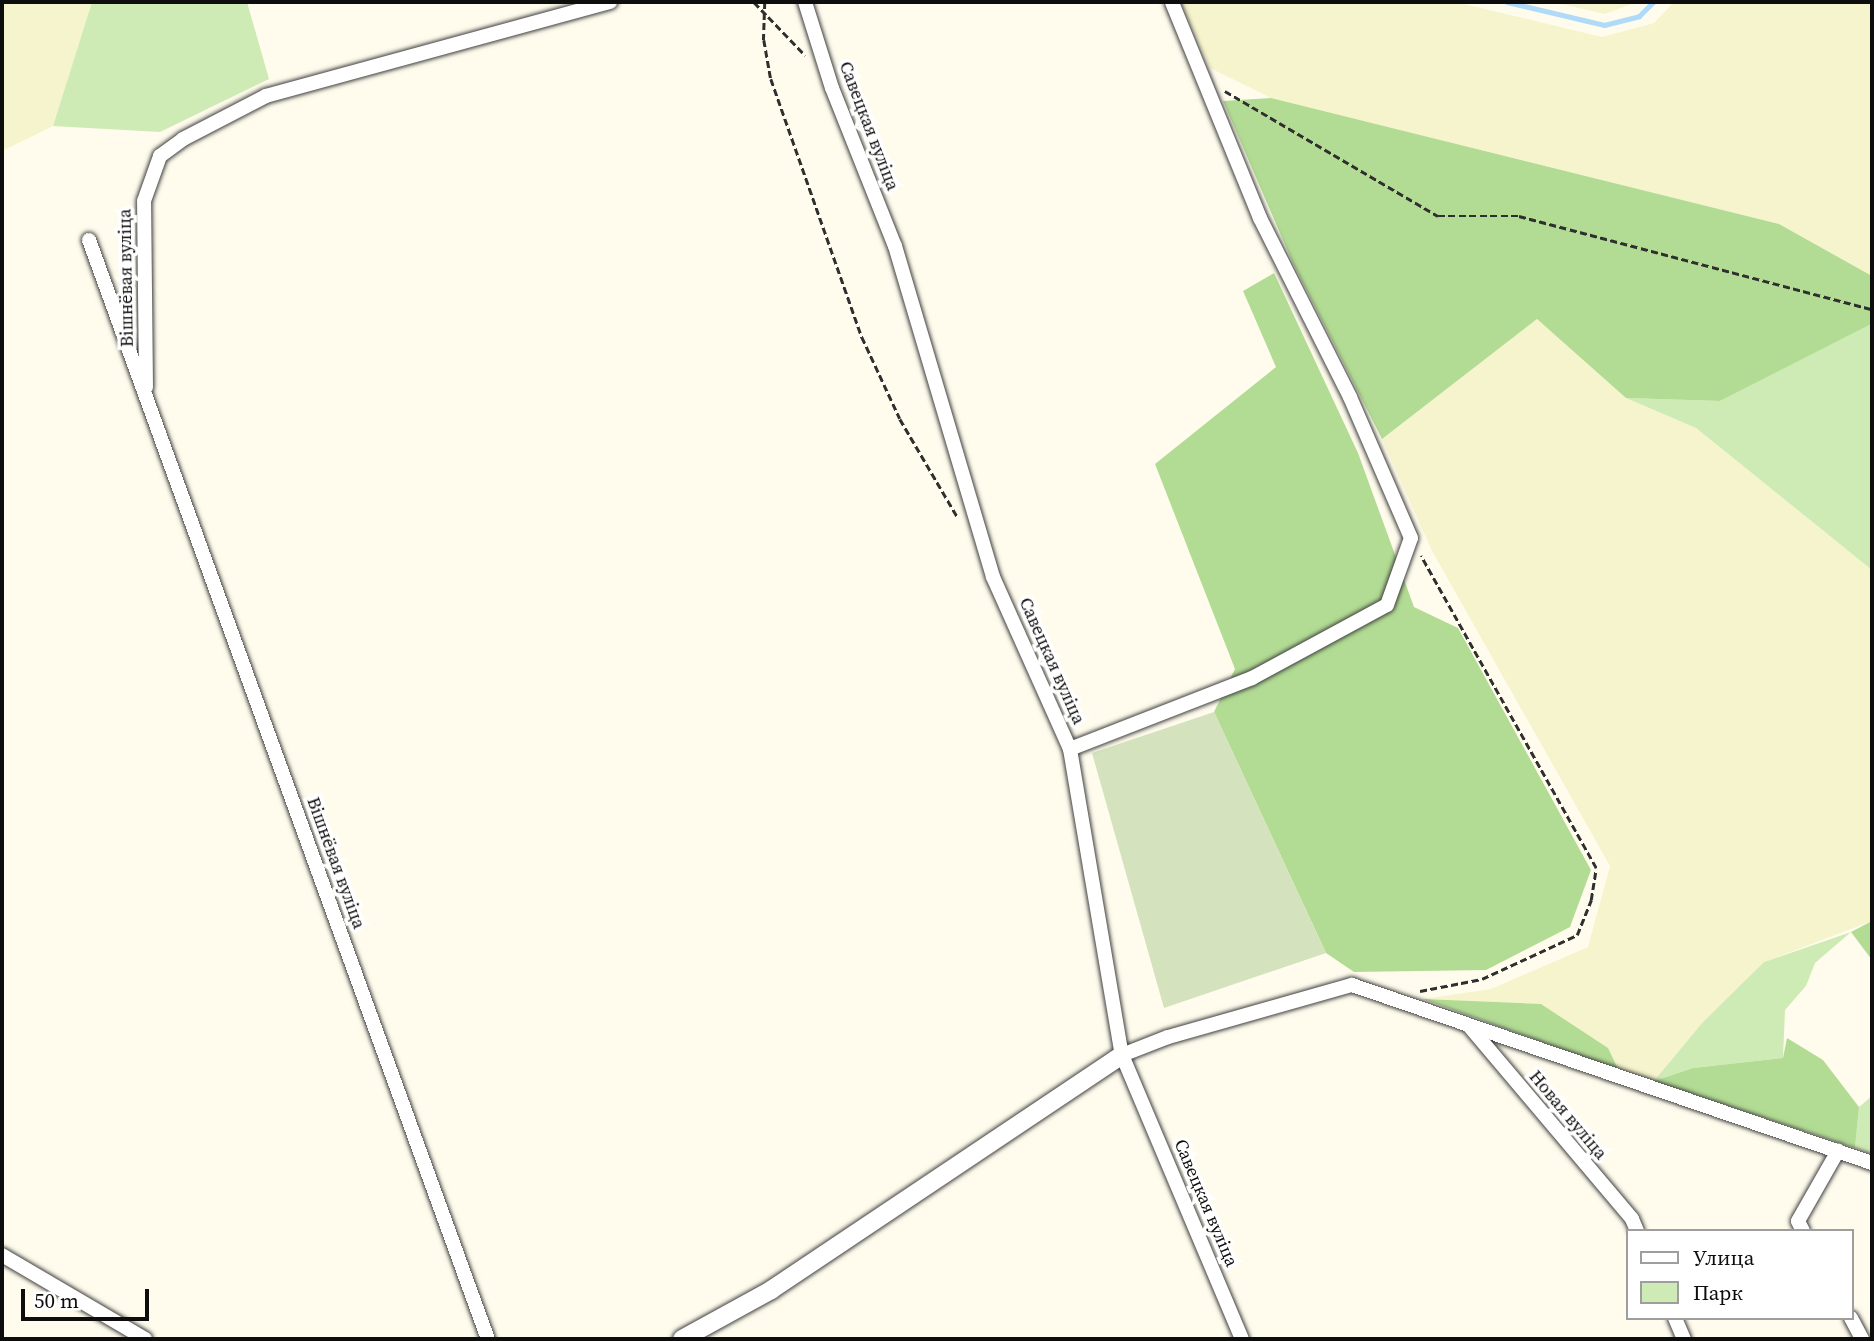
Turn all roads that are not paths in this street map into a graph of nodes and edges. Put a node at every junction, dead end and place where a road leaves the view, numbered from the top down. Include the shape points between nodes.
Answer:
1 (610, 2) edge
2 (805, 2) edge
3 (1172, 2) edge
4 (89, 240) dead end
5 (146, 399) junction
6 (1070, 749) junction
7 (1468, 1025) junction
8 (1122, 1055) junction
9 (1838, 1151) junction
10 (1872, 1163) edge
11 (1636, 1229) edge
12 (1802, 1229) edge
13 (2, 1255) edge
14 (1676, 1320) edge
15 (1852, 1320) edge
16 (145, 1339) edge
17 (488, 1339) edge
18 (682, 1339) edge
19 (1242, 1339) edge
20 (1684, 1339) edge
21 (1862, 1339) edge

1 - 5 street, Вішнёвая вуліца via 266,96 160,156 144,201
2 - 6 street, Савецкая вуліца via 832,88 895,246 993,577
3 - 6 street via 1280,258 1350,397 1411,538 1387,605 1252,678
4 - 5 street, Вішнёвая вуліца
5 - 17 street, Вішнёвая вуліца
6 - 8 street, Савецкая вуліца
7 - 8 street via 1352,985 1168,1037
7 - 9 street
7 - 11 street, Новая вуліца
8 - 18 street via 771,1290
8 - 19 street, Савецкая вуліца
9 - 10 street
9 - 12 street via 1798,1221
13 - 16 street
14 - 20 street
15 - 21 street

